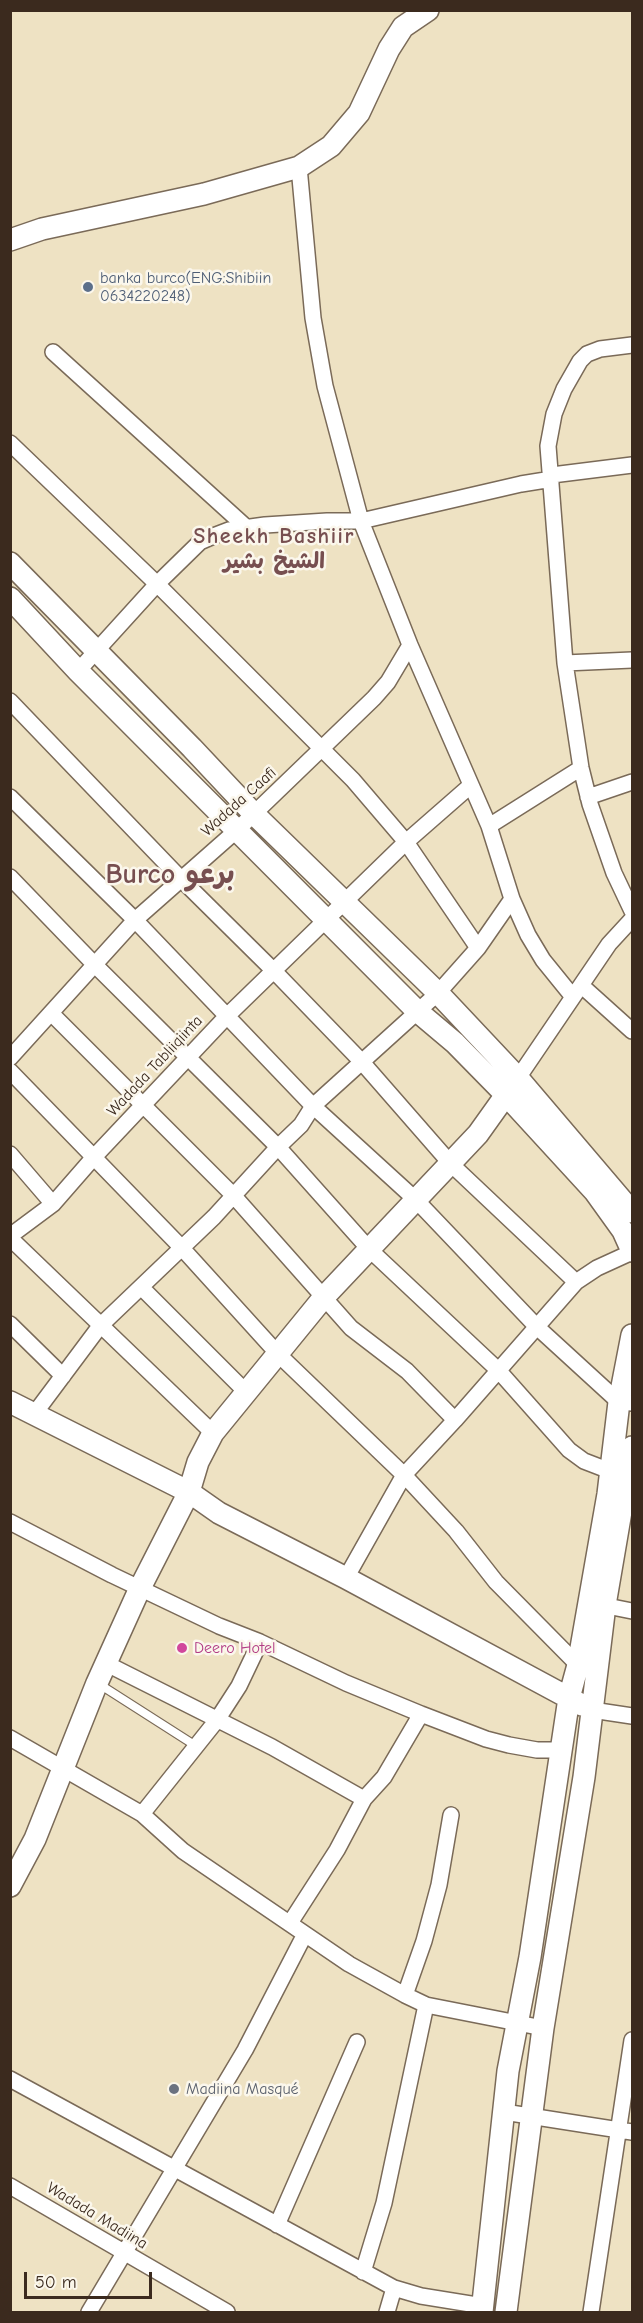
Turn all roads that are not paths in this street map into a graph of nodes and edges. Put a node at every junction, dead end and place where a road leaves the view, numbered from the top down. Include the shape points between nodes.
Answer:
1 (428, 10) edge
2 (299, 167) junction
3 (10, 240) edge
4 (633, 345) edge
5 (53, 352) dead end
6 (10, 443) edge
7 (633, 465) edge
8 (552, 477) junction
9 (361, 521) junction
10 (247, 528) junction
11 (10, 563) edge
12 (157, 584) junction
13 (10, 598) edge
14 (410, 645) junction
15 (98, 652) junction
16 (633, 660) edge
17 (566, 663) junction
18 (78, 671) junction
19 (13, 711) edge
20 (324, 748) junction
21 (582, 768) junction
22 (633, 782) edge
23 (470, 786) junction
24 (588, 796) junction
25 (10, 797) edge
26 (254, 814) junction
27 (489, 826) junction
28 (237, 830) junction
29 (406, 842) junction
30 (10, 878) edge
31 (181, 879) junction
32 (512, 899) junction
33 (345, 903) junction
34 (633, 911) edge
35 (326, 919) junction
36 (633, 919) edge
37 (135, 920) junction
38 (478, 948) junction
39 (93, 964) junction
40 (274, 971) junction
41 (577, 992) junction
42 (438, 993) junction
43 (417, 1011) junction
44 (52, 1014) junction
45 (227, 1016) junction
46 (633, 1031) edge
47 (10, 1058) edge
48 (188, 1058) junction
49 (361, 1061) junction
50 (10, 1071) edge
51 (512, 1086) junction
52 (143, 1105) junction
53 (313, 1106) junction
54 (278, 1147) junction
55 (10, 1154) edge
56 (94, 1157) junction
57 (451, 1164) junction
58 (233, 1195) junction
59 (416, 1200) junction
60 (53, 1204) junction
61 (633, 1212) edge
62 (10, 1237) edge
63 (182, 1247) junction
64 (369, 1249) junction
65 (633, 1252) edge
66 (576, 1282) junction
67 (141, 1287) junction
68 (324, 1297) junction
69 (10, 1324) edge
70 (100, 1326) junction
71 (537, 1327) junction
72 (633, 1335) edge
73 (278, 1354) junction
74 (498, 1370) junction
75 (63, 1376) junction
76 (246, 1392) junction
77 (10, 1402) edge
78 (626, 1403) edge
79 (34, 1413) junction
80 (455, 1420) junction
81 (213, 1433) junction
82 (633, 1447) edge
83 (610, 1471) junction
84 (404, 1475) junction
85 (189, 1492) junction
86 (616, 1495) junction
87 (10, 1522) edge
88 (346, 1578) junction
89 (140, 1588) junction
90 (596, 1604) junction
91 (633, 1611) edge
92 (260, 1642) junction
93 (107, 1664) junction
94 (578, 1665) junction
95 (98, 1683) junction
96 (569, 1698) junction
97 (592, 1710) junction
98 (420, 1714) junction
99 (633, 1716) edge
100 (217, 1720) junction
101 (10, 1738) edge
102 (196, 1746) junction
103 (562, 1750) junction
104 (64, 1767) junction
105 (364, 1800) junction
106 (142, 1814) junction
107 (451, 1815) dead end
108 (543, 1878) junction
109 (568, 1882) junction
110 (10, 1886) edge
111 (290, 1923) junction
112 (305, 1934) junction
113 (405, 1995) junction
114 (426, 2005) junction
115 (516, 2022) junction
116 (543, 2028) junction
117 (633, 2040) edge
118 (357, 2042) dead end
119 (10, 2079) edge
120 (504, 2112) junction
121 (532, 2116) junction
122 (625, 2131) edge
123 (175, 2170) junction
124 (10, 2186) edge
125 (277, 2225) junction
126 (124, 2254) junction
127 (363, 2272) junction
128 (394, 2288) junction
129 (482, 2309) edge
130 (89, 2313) edge
131 (227, 2313) edge
132 (387, 2313) edge
133 (506, 2313) edge
134 (591, 2313) edge

1 - 2 street via 403,27 359,113 332,146
2 - 3 street
2 - 9 street via 313,318 325,386
4 - 8 street via 600,349 579,361 554,414 548,446
5 - 10 street
6 - 12 street
7 - 8 street
8 - 9 street
8 - 17 street
9 - 10 street
9 - 14 street
10 - 12 street via 229,530 200,542
11 - 15 street
12 - 15 street
12 - 20 street
13 - 18 street
14 - 20 street, Wadada Caafi via 388,682
14 - 23 street
15 - 18 street
15 - 26 street
16 - 17 street
17 - 21 street
18 - 28 street
19 - 31 street
20 - 26 street, Wadada Caafi
20 - 29 street
21 - 24 street
21 - 27 street
22 - 24 street
23 - 27 street
23 - 29 street, Wadada Tabliiqiinta
24 - 34 street via 614,873
25 - 37 street
26 - 28 street, Wadada Caafi
26 - 33 street
27 - 32 street
28 - 31 street, Wadada Caafi
28 - 35 street
29 - 33 street, Wadada Tabliiqiinta
29 - 38 street
30 - 39 street
31 - 37 street, Wadada Caafi
31 - 40 street
32 - 38 street
32 - 41 street via 543,960
33 - 35 street, Wadada Tabliiqiinta
33 - 42 street
35 - 40 street, Wadada Tabliiqiinta
35 - 43 street
36 - 41 street via 609,944
37 - 39 street, Wadada Caafi
37 - 45 street
38 - 42 street
39 - 44 street, Wadada Caafi
39 - 48 street
40 - 45 street, Wadada Tabliiqiinta
40 - 49 street
41 - 46 street
41 - 51 street
42 - 43 street
42 - 51 street
43 - 49 street
43 - 51 street
44 - 47 street, Wadada Caafi
44 - 52 street
45 - 48 street, Wadada Tabliiqiinta
45 - 53 street
48 - 52 street, Wadada Tabliiqiinta
48 - 54 street
49 - 53 street
49 - 57 street
50 - 56 street
51 - 57 street
51 - 61 street
51 - 65 street via 595,1192
52 - 56 street, Wadada Tabliiqiinta
52 - 58 street
53 - 54 street via 301,1125
53 - 59 street
54 - 58 street
54 - 64 street
55 - 60 street
56 - 60 street, Wadada Tabliiqiinta
56 - 63 street
57 - 59 street
57 - 66 street
58 - 63 street
58 - 68 street
59 - 64 street
59 - 71 street
60 - 62 street, Wadada Tabliiqiinta
62 - 70 street
63 - 67 street
63 - 73 street
64 - 68 street
64 - 74 street
65 - 66 street
66 - 71 street
67 - 70 street
67 - 76 street
68 - 73 street
68 - 80 street via 351,1328 407,1371
69 - 75 street
70 - 75 street
70 - 81 street
71 - 74 street
71 - 78 street
72 - 78 street
73 - 76 street
73 - 84 street
74 - 80 street
74 - 83 street via 569,1450
75 - 79 street
76 - 81 street
77 - 79 street
78 - 83 street
79 - 85 street
80 - 84 street
81 - 85 street
82 - 86 street
83 - 86 street
84 - 88 street
84 - 94 street via 496,1582
85 - 88 street via 219,1513
85 - 89 street
86 - 90 street
87 - 89 street
88 - 96 street
89 - 92 street
89 - 93 street
90 - 91 street
90 - 94 street
90 - 97 street
92 - 98 street
92 - 100 street
93 - 95 street
93 - 100 street
94 - 96 street
95 - 102 lane
95 - 104 street
96 - 97 street
96 - 103 street
97 - 99 street
97 - 109 street
98 - 103 street via 509,1745
98 - 105 street via 384,1777
100 - 102 street
100 - 105 street
101 - 104 street
102 - 106 street
103 - 108 street
104 - 106 street
104 - 110 street
105 - 111 street
106 - 111 street via 183,1851
107 - 113 street via 436,1896
108 - 109 street
108 - 115 street
109 - 116 street
111 - 112 street
112 - 113 street
112 - 123 street via 245,2050
113 - 114 street
114 - 115 street
114 - 127 street via 384,2203
115 - 116 street
115 - 120 street
116 - 121 street
117 - 122 street
118 - 125 street
119 - 123 street
120 - 121 street
120 - 129 street
121 - 122 street
121 - 133 street
122 - 134 street
123 - 125 street
123 - 126 street
124 - 126 street, Wadada Madiina
125 - 127 street
126 - 130 street
126 - 131 street, Wadada Madiina
127 - 128 street
128 - 129 street
128 - 132 street

